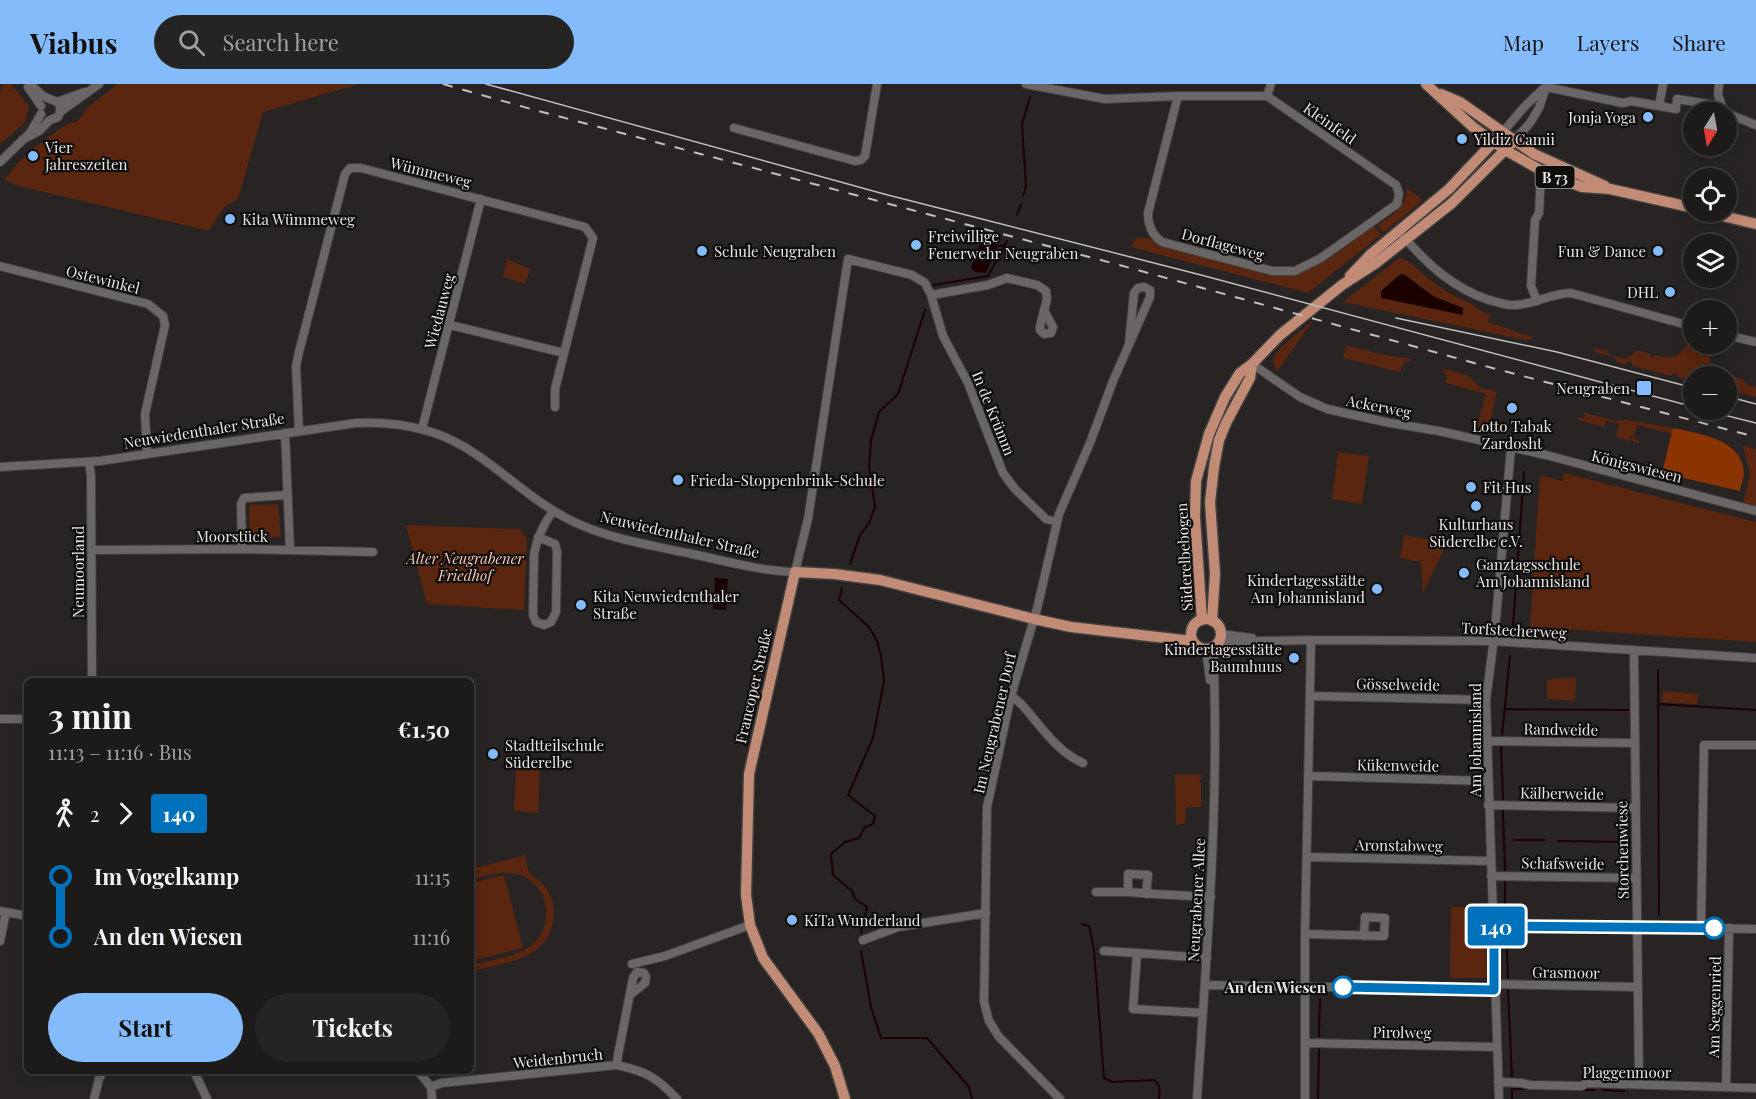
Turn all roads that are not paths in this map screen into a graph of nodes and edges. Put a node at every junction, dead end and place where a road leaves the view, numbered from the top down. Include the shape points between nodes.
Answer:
1 (28, 84) edge
2 (99, 84) edge
3 (877, 84) edge
4 (1026, 84) edge
5 (1271, 84) edge
6 (1426, 84) edge
7 (1664, 84) edge
8 (1719, 84) edge
9 (1547, 85) edge
10 (91, 90) junction
11 (1436, 92) junction
12 (1178, 96) junction
13 (1267, 96) junction
14 (1661, 96) junction
15 (1677, 99) junction
16 (53, 101) junction
17 (1689, 102) edge
18 (1721, 102) edge
19 (1659, 106) junction
20 (41, 110) junction
21 (60, 112) junction
22 (1737, 117) edge
23 (50, 120) junction
24 (1756, 125) edge
25 (734, 128) dead end
26 (1502, 133) junction
27 (22, 140) junction
28 (1514, 141) junction
29 (1494, 142) junction
30 (1505, 150) junction
31 (0, 162) edge
32 (1541, 171) junction
33 (1398, 189) joint
34 (1610, 189) junction
35 (481, 199) junction
36 (1683, 206) edge
37 (1737, 219) edge
38 (1756, 224) edge
39 (1402, 236) junction
40 (848, 259) joint
41 (0, 266) edge
42 (931, 295) junction
43 (1537, 301) junction
44 (1044, 310) dead end
45 (1683, 324) edge
46 (450, 326) junction
47 (1737, 338) edge
48 (1756, 342) edge
49 (1130, 343) junction
50 (564, 354) junction
51 (1252, 364) junction
52 (555, 406) dead end
53 (422, 429) junction
54 (299, 431) junction
55 (285, 433) junction
56 (1511, 448) junction
57 (147, 454) junction
58 (89, 462) junction
59 (0, 467) edge
60 (286, 495) junction
61 (553, 511) junction
62 (1756, 511) edge
63 (1057, 522) junction
64 (538, 537) junction
65 (242, 549) junction
66 (92, 550) junction
67 (290, 550) junction
68 (373, 552) dead end
69 (795, 572) junction
70 (1034, 619) junction
71 (1207, 620) junction
72 (1191, 637) junction
73 (1311, 640) junction
74 (1493, 641) junction
75 (1214, 643) junction
76 (1634, 651) junction
77 (1756, 658) edge
78 (92, 678) edge
79 (1011, 696) junction
80 (1310, 696) junction
81 (1486, 700) junction
82 (0, 719) edge
83 (24, 719) edge
84 (1487, 741) junction
85 (1635, 743) junction
86 (1756, 746) edge
87 (1083, 763) dead end
88 (1308, 776) junction
89 (1488, 781) junction
90 (1488, 805) junction
91 (1635, 808) junction
92 (1306, 857) junction
93 (1490, 861) junction
94 (1491, 876) junction
95 (1636, 878) junction
96 (1096, 892) dead end
97 (1128, 892) junction
98 (1146, 894) junction
99 (1211, 897) junction
100 (3, 912) edge
101 (986, 913) junction
102 (24, 916) edge
103 (750, 925) junction
104 (1494, 926) junction
105 (1636, 927) junction
106 (1701, 928) junction
107 (1729, 928) junction
108 (1756, 929) edge
109 (1305, 934) junction
110 (1364, 936) dead end
111 (862, 940) dead end
112 (0, 941) edge
113 (1104, 951) dead end
114 (1137, 953) junction
115 (1207, 958) junction
116 (632, 964) dead end
117 (1205, 985) junction
118 (1305, 987) junction
119 (1494, 987) junction
120 (1637, 987) junction
121 (630, 995) dead end
122 (1203, 1013) junction
123 (1306, 1043) junction
124 (1497, 1047) junction
125 (617, 1065) junction
126 (102, 1074) edge
127 (195, 1074) edge
128 (420, 1074) edge
129 (1498, 1082) junction
130 (1639, 1084) junction
131 (431, 1087) junction
132 (1726, 1087) junction
133 (1756, 1088) edge
134 (94, 1099) edge
135 (207, 1099) edge
136 (432, 1099) edge
137 (676, 1099) edge
138 (845, 1099) edge
139 (1060, 1099) edge
140 (1197, 1099) edge
141 (1305, 1099) edge
142 (1499, 1099) edge

1 - 16 street
1 - 20 street
2 - 10 street
3 - 25 street via 867,151 859,160
4 - 12 street via 1105,99
5 - 13 street
6 - 11 main road, B 73
7 - 14 street
8 - 18 street
9 - 19 street via 1623,103
9 - 26 street
9 - 28 street via 1534,115
10 - 16 street
10 - 21 street
11 - 26 main road, B 73 via 1460,102
11 - 29 main road, B 73 via 1453,111
12 - 13 street
12 - 33 street, Dorflageweg via 1148,213 1151,229 1162,242 1272,271 1295,270 1314,263 1393,207 1399,198
13 - 33 street, Kleinfeld
14 - 15 street
14 - 19 street
15 - 17 street
15 - 19 street via 1677,110
16 - 20 street
16 - 21 street via 60,106
20 - 23 street
20 - 27 street via 30,133
21 - 23 street
22 - 24 street
23 - 27 street
26 - 28 main road, B 73
26 - 29 main road, Süderelbebogen
27 - 31 street
28 - 30 main road, Süderelbebogen
28 - 34 main road, B 73 via 1540,158
29 - 30 main road, B 73
29 - 39 main road, Süderelbebogen
30 - 32 main road, B 73
30 - 39 main road, Süderelbebogen via 1452,203
32 - 34 main road, B 73 via 1582,187
32 - 43 street via 1531,286
34 - 36 main road, B 73
35 - 46 street, Wiedauweg
35 - 50 street, Wümmeweg via 585,227 593,238
35 - 54 street, Wümmeweg via 361,168 350,168 345,174 296,366
37 - 38 main road
39 - 43 street via 1438,272 1469,292 1509,305
39 - 51 main road, Süderelbebogen via 1371,254 1342,285 1280,335
40 - 42 street, In de Krümm via 916,276
40 - 69 street, Francoper Straße via 808,519
41 - 57 street, Ostewinkel via 147,304 163,315 165,325 145,414
42 - 44 street via 1011,278 1044,289
42 - 63 street, In de Krümm via 943,336 968,383 1004,473 1046,519
43 - 45 street via 1571,293
46 - 50 street
46 - 53 street, Wiedauweg
47 - 48 street
49 - 49 street, Im Neugrabener Dorf via 1150,297 1150,291 1144,287 1134,293
49 - 63 street, Im Neugrabener Dorf
50 - 52 street, Wümmeweg
51 - 56 street, Ackerweg via 1290,392 1327,409
51 - 71 main road, Süderelbebogen via 1250,378 1219,440 1214,468 1210,502 1215,574
51 - 71 main road, Süderelbebogen via 1240,373 1225,398 1198,472 1195,517
53 - 54 street, Neuwiedenthaler Straße via 376,422
53 - 61 street, Neuwiedenthaler Straße via 476,454
54 - 55 street, Neuwiedenthaler Straße
55 - 57 street, Neuwiedenthaler Straße
55 - 60 street
56 - 62 street, Königswiesen
56 - 74 street, Am Johannisland
57 - 58 street, Neuwiedenthaler Straße
58 - 59 street, Neuwiedenthaler Straße
58 - 66 street, Neumoorland
60 - 65 street via 244,498
60 - 67 street
61 - 64 street
61 - 69 street, Neuwiedenthaler Straße via 609,536 745,566
63 - 70 street, Im Neugrabener Dorf
64 - 64 street via 533,615 536,622 544,625 555,616 558,551 555,544
65 - 66 street, Moorstück
65 - 67 street, Moorstück
66 - 78 street, Neumoorland
67 - 68 street, Moorstück
69 - 70 main road, Neuwiedenthaler Straße via 880,580
69 - 103 main road, Francoper Straße via 749,774 745,873
70 - 72 main road, Neuwiedenthaler Straße via 1128,634
70 - 79 street, Im Neugrabener Dorf
71 - 72 main road, Süderelbebogen via 1194,625
71 - 75 main road, Süderelbebogen via 1218,626
72 - 75 main road via 1198,647
73 - 74 street, Torfstecherweg
73 - 75 street, Torfstecherweg
73 - 80 street
74 - 76 street, Torfstecherweg
74 - 81 street, Am Johannisland
75 - 99 street, Neugrabener Allee
76 - 77 street, Torfstecherweg
76 - 85 street, Storchenwiese
79 - 87 street via 1021,702 1065,753
79 - 101 street, Im Neugrabener Dorf via 987,807
80 - 81 street, Gösselweide
80 - 88 street
81 - 84 street, Am Johannisland
82 - 83 street
84 - 85 street, Randweide
84 - 89 street, Am Johannisland
85 - 91 street, Storchenwiese
86 - 106 street via 1704,745
88 - 89 street, Kükenweide
88 - 92 street
89 - 90 street, Am Johannisland
90 - 91 street, Kälberweide
90 - 93 street, Am Johannisland
91 - 95 street, Storchenwiese
92 - 93 street, Aronstabweg
92 - 109 street
93 - 94 street, Am Johannisland
94 - 95 street, Schafsweide
94 - 104 street, Am Johannisland
95 - 105 street, Storchenwiese
96 - 97 street
97 - 98 street
97 - 98 street via 1128,874 1148,875
98 - 99 street
99 - 115 street, Neugrabener Allee
100 - 102 street
100 - 112 street
101 - 111 street via 904,926
101 - 139 street, Im Neugrabener Dorf via 984,1002 989,1021 999,1037
103 - 116 street
103 - 138 main road, Francoper Straße via 769,968 818,1033 835,1066
104 - 105 street
104 - 119 street, Am Johannisland
105 - 106 street
105 - 120 street, Storchenwiese
106 - 107 street
107 - 108 street
107 - 132 street, Am Seggenried
109 - 110 street
109 - 118 street
113 - 114 street
114 - 115 street
114 - 122 street via 1132,1009
115 - 117 street, Neugrabener Allee
117 - 118 street, Grasmoor
117 - 122 street, Neugrabener Allee
118 - 119 street, Grasmoor
118 - 123 street
119 - 120 street, Grasmoor
119 - 124 street, Am Johannisland
120 - 130 street, Storchenwiese
121 - 125 street
122 - 140 street, Neugrabener Allee
123 - 124 street, Pirolweg
123 - 141 street
124 - 129 street, Am Johannisland
125 - 131 street, Weidenbruch
125 - 137 street, Weidenbruch via 644,1071
126 - 134 street
127 - 135 street
128 - 131 street
129 - 130 street, Plaggenmoor
129 - 142 street, Am Johannisland
130 - 132 street, Plaggenmoor
131 - 136 street
132 - 133 street, Plaggenmoor

